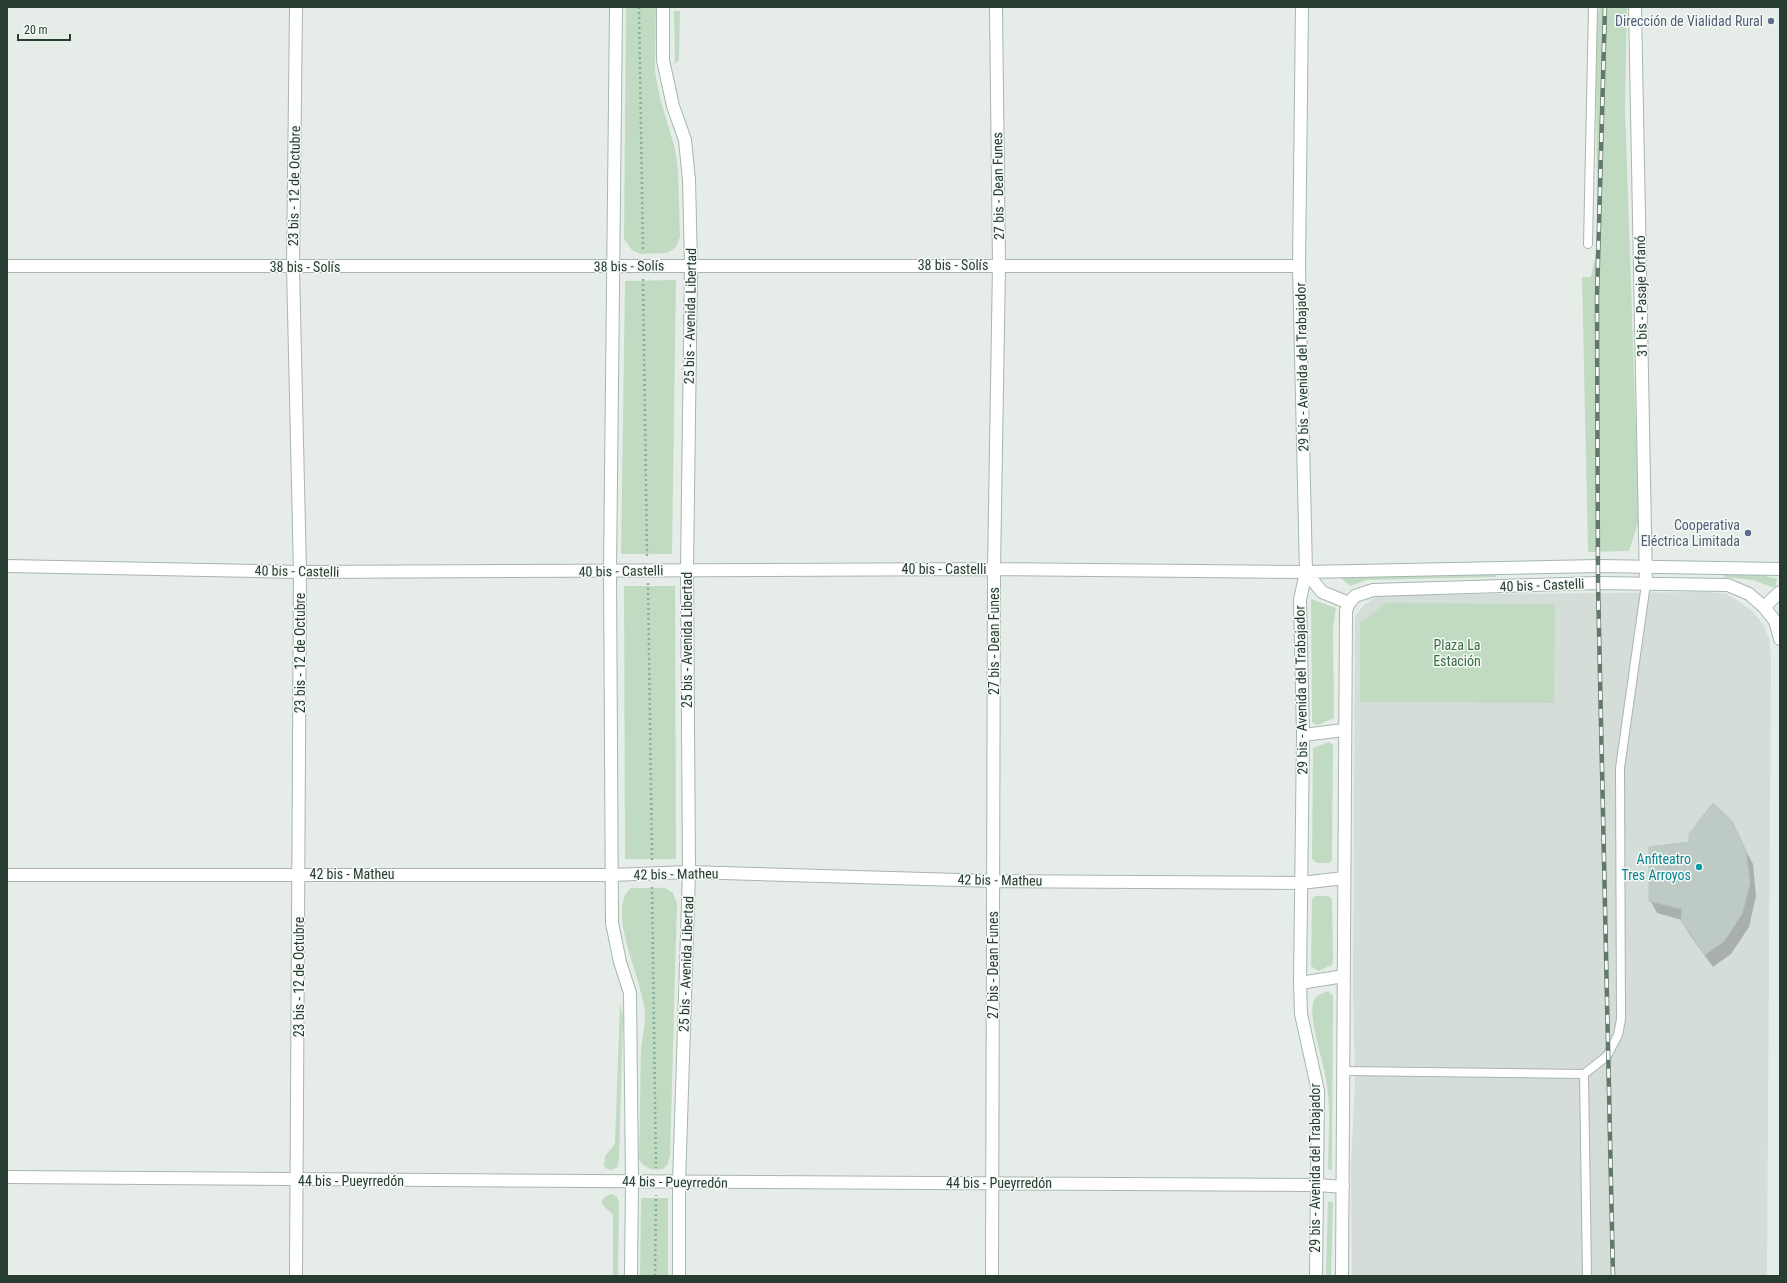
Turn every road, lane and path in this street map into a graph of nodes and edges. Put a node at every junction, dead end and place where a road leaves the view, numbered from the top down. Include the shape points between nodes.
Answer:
1 (296, 7) edge
2 (616, 7) edge
3 (639, 7) edge
4 (663, 7) edge
5 (996, 7) edge
6 (1302, 7) edge
7 (1593, 7) edge
8 (1635, 7) edge
9 (1588, 244) dead end
10 (691, 265) junction
11 (999, 265) junction
12 (7, 266) edge
13 (614, 266) junction
14 (643, 266) junction
15 (1299, 266) junction
16 (293, 267) junction
17 (7, 566) edge
18 (1647, 566) junction
19 (1529, 567) junction
20 (994, 569) junction
21 (1780, 569) edge
22 (648, 570) junction
23 (687, 570) junction
24 (610, 571) junction
25 (300, 572) junction
26 (1306, 572) junction
27 (1646, 584) junction
28 (1530, 585) junction
29 (1780, 592) edge
30 (1349, 603) junction
31 (1764, 607) junction
32 (1780, 638) edge
33 (1344, 730) junction
34 (1304, 735) junction
35 (689, 872) junction
36 (299, 874) junction
37 (652, 874) junction
38 (7, 875) edge
39 (611, 875) junction
40 (1344, 878) junction
41 (994, 881) junction
42 (1301, 883) junction
43 (1344, 976) junction
44 (1300, 983) junction
45 (1344, 1071) junction
46 (1584, 1074) junction
47 (7, 1177) edge
48 (298, 1181) junction
49 (632, 1182) junction
50 (656, 1182) junction
51 (992, 1182) junction
52 (679, 1183) junction
53 (1318, 1185) junction
54 (1343, 1187) junction
55 (296, 1276) edge
56 (631, 1276) edge
57 (654, 1276) edge
58 (680, 1276) edge
59 (992, 1276) edge
60 (1316, 1276) edge
61 (1342, 1276) edge
62 (1586, 1276) edge

1 - 16 street, 23 bis - 12 de Octubre
2 - 13 street
3 - 14 path
4 - 10 street, 25 bis - Avenida Libertad via 663,60 673,106 685,140 689,180
5 - 11 street, 27 bis - Dean Funes
6 - 15 street, 29 bis - Avenida del Trabajador
7 - 9 lane
8 - 18 street, 31 bis - Pasaje Orfanó
10 - 11 street, 38 bis - Solís
10 - 14 street, 38 bis - Solís
10 - 23 street, 25 bis - Avenida Libertad
11 - 15 street, 38 bis - Solís
11 - 20 street, 27 bis - Dean Funes
12 - 16 street, 38 bis - Solís
13 - 14 street, 38 bis - Solís
13 - 16 street, 38 bis - Solís
13 - 24 street
14 - 22 path
15 - 26 street, 29 bis - Avenida del Trabajador
16 - 25 street, 23 bis - 12 de Octubre
17 - 25 street, 40 bis - Castelli
18 - 19 street, 40 bis - Castelli
18 - 21 street, 40 bis - Castelli
18 - 27 street, 31 bis - Pasaje Orfanó
19 - 26 street, 40 bis - Castelli
19 - 28 street
20 - 23 street, 40 bis - Castelli
20 - 26 street, 40 bis - Castelli
20 - 41 street, 27 bis - Dean Funes
22 - 23 street, 40 bis - Castelli
22 - 24 street, 40 bis - Castelli
22 - 37 path
23 - 35 street, 25 bis - Avenida Libertad
24 - 25 street, 40 bis - Castelli
24 - 39 street
25 - 36 street, 23 bis - 12 de Octubre
26 - 30 street via 1322,592
26 - 34 street, 29 bis - Avenida del Trabajador via 1300,600
27 - 28 street, 40 bis - Castelli
27 - 31 street, 40 bis - Castelli via 1728,585 1749,594
27 - 46 lane via 1620,768 1621,1019 1618,1035 1607,1056
28 - 30 street, 40 bis - Castelli via 1373,590 1355,596
29 - 31 street
30 - 33 street, 29 bis - Avenida del Trabajador via 1346,611
31 - 32 street, 40 bis - Castelli via 1775,621
33 - 34 street
33 - 40 street, 29 bis - Avenida del Trabajador
34 - 42 street, 29 bis - Avenida del Trabajador
35 - 37 street, 42 bis - Matheu
35 - 41 street, 42 bis - Matheu
35 - 52 street, 25 bis - Avenida Libertad
36 - 38 street, 42 bis - Matheu
36 - 39 street, 42 bis - Matheu
36 - 48 street, 23 bis - 12 de Octubre
37 - 39 street, 42 bis - Matheu
37 - 50 path
39 - 49 street via 612,923 630,993
40 - 42 street, 42 bis - Matheu
40 - 43 street, 29 bis - Avenida del Trabajador
41 - 42 street, 42 bis - Matheu
41 - 51 street, 27 bis - Dean Funes
42 - 44 street, 29 bis - Avenida del Trabajador
43 - 44 street
43 - 45 street, 29 bis - Avenida del Trabajador
44 - 53 street, 29 bis - Avenida del Trabajador via 1301,1014 1318,1091
45 - 46 lane
45 - 54 street, 29 bis - Avenida del Trabajador
46 - 62 lane
47 - 48 street, 44 bis - Pueyrredón
48 - 49 street, 44 bis - Pueyrredón
48 - 55 street, 23 bis - 12 de Octubre
49 - 50 street, 44 bis - Pueyrredón
49 - 56 street
50 - 52 street, 44 bis - Pueyrredón
50 - 57 path
51 - 52 street, 44 bis - Pueyrredón
51 - 53 street, 44 bis - Pueyrredón
51 - 59 street, 27 bis - Dean Funes
52 - 58 street, 25 bis - Avenida Libertad
53 - 54 street, 44 bis - Pueyrredón
53 - 60 street, 29 bis - Avenida del Trabajador
54 - 61 street, 29 bis - Avenida del Trabajador

